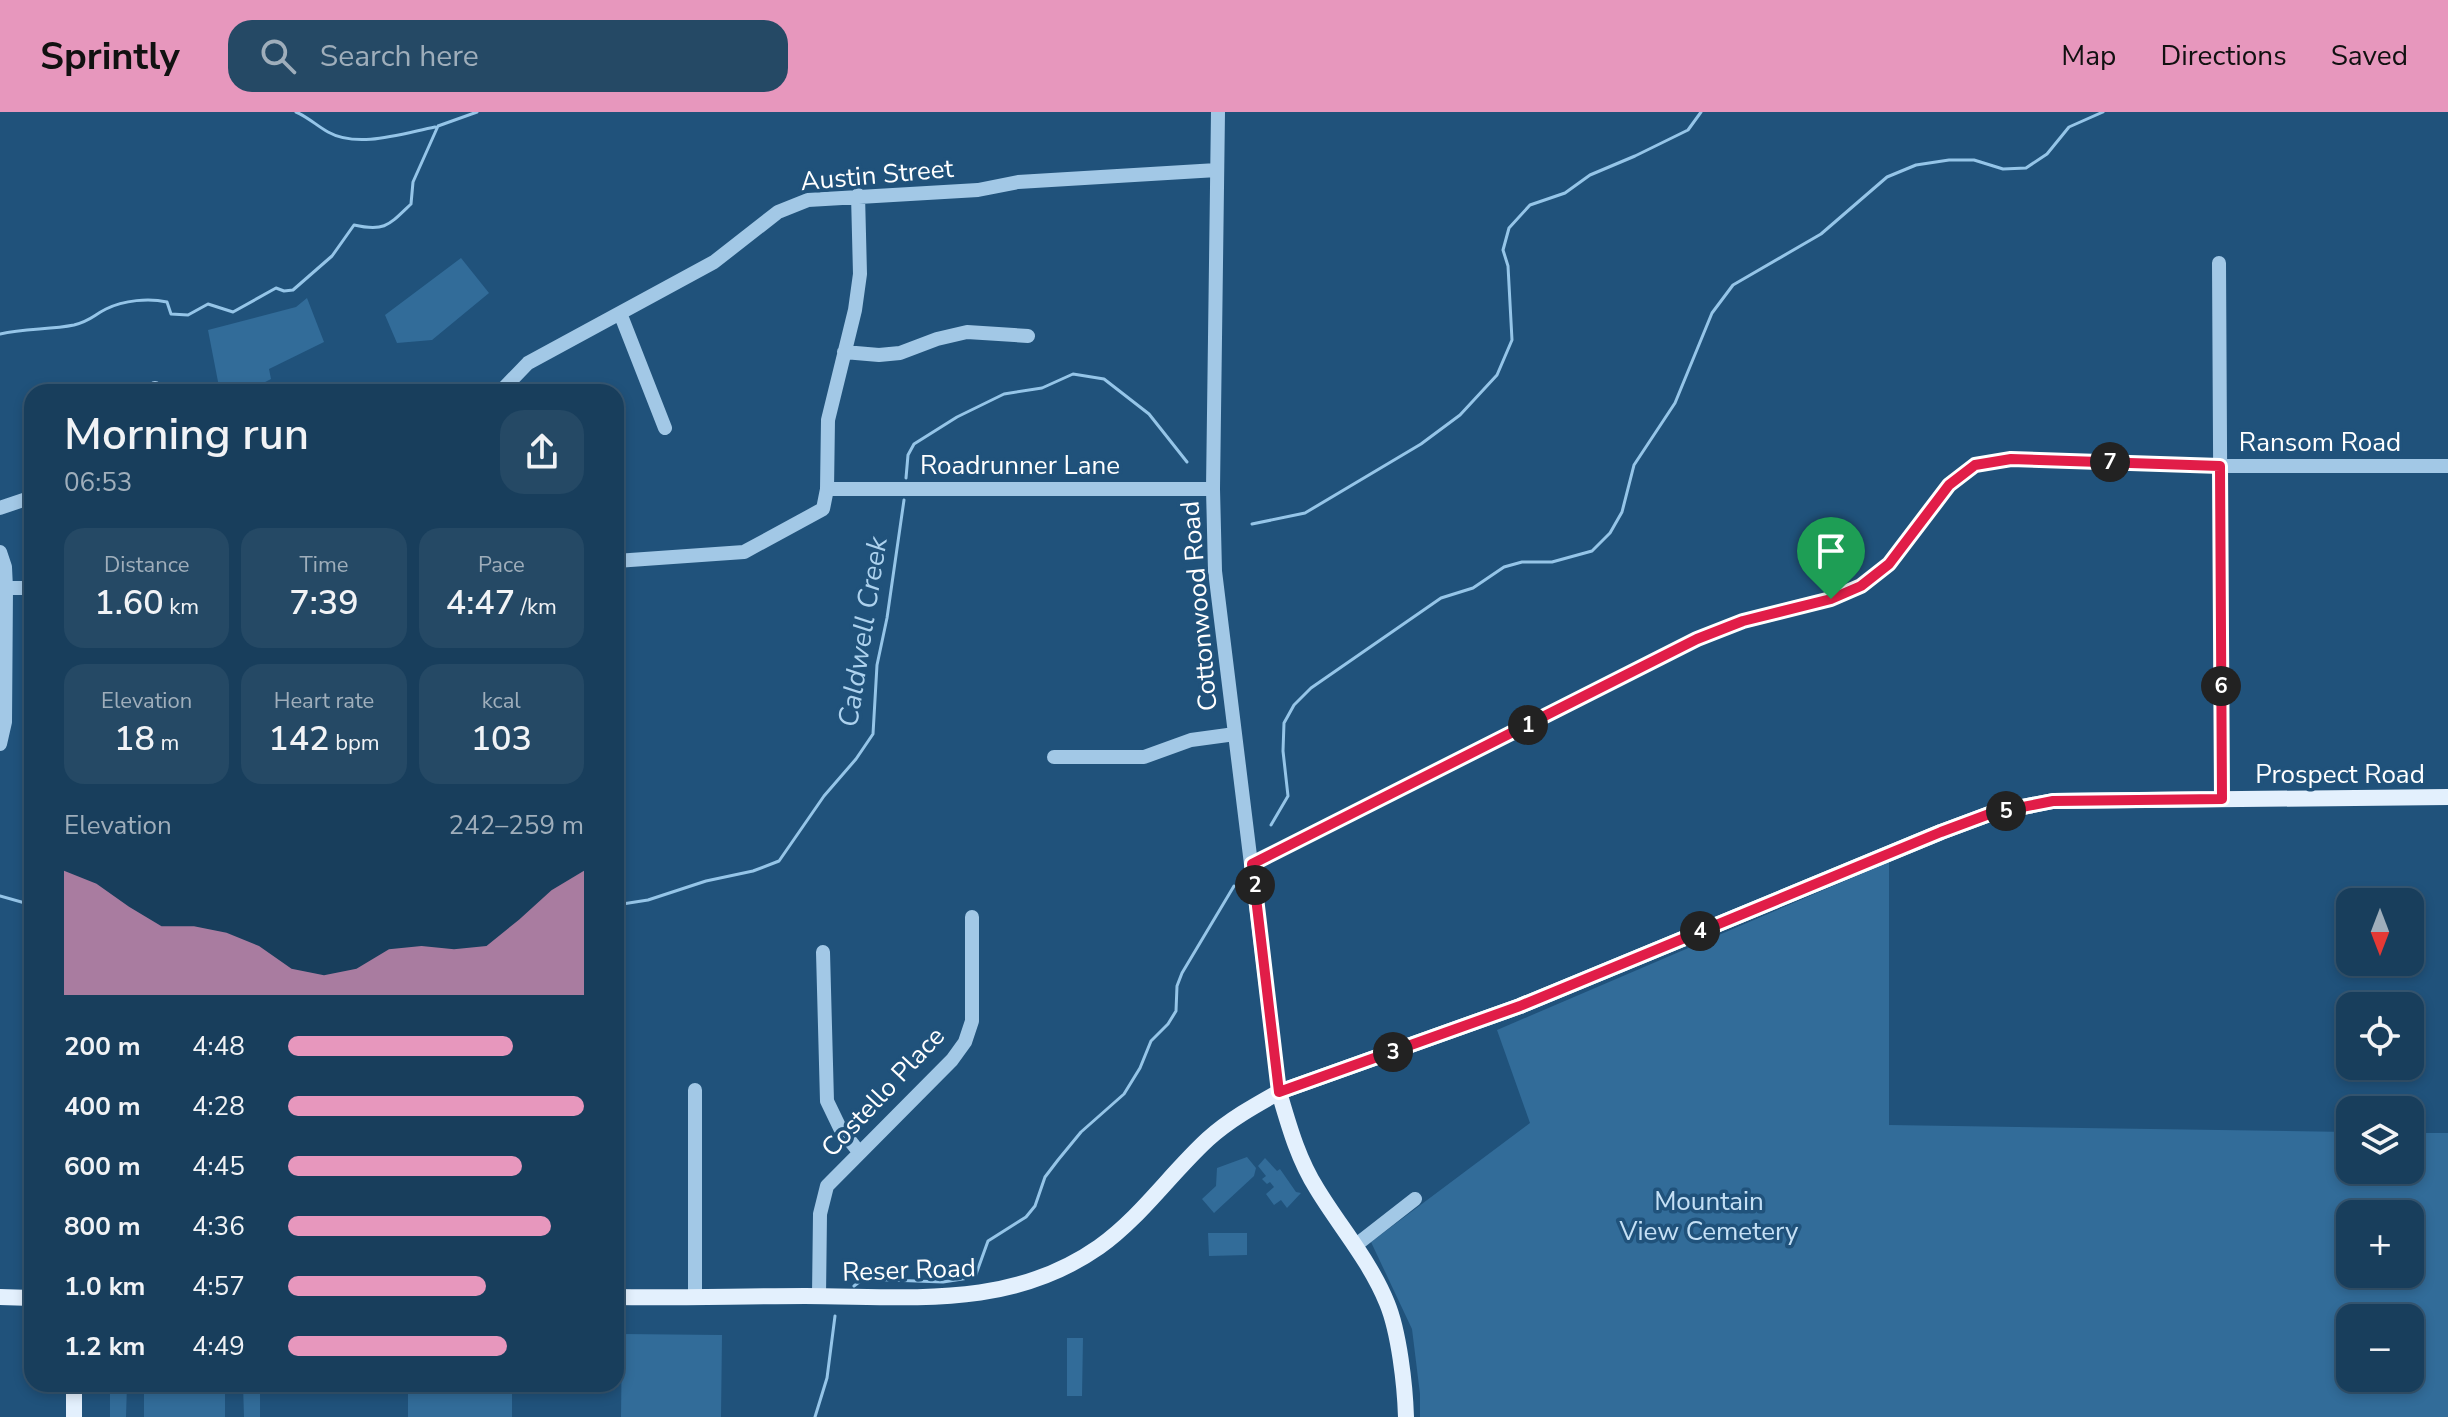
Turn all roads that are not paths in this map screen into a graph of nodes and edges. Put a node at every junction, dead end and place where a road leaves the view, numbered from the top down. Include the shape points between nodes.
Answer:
1 (1218, 112) edge
2 (1217, 170) junction
3 (858, 195) junction
4 (2219, 263) dead end
5 (620, 313) junction
6 (1028, 336) dead end
7 (844, 352) junction
8 (508, 384) edge
9 (665, 428) dead end
10 (2220, 466) junction
11 (2448, 466) edge
12 (827, 489) junction
13 (1213, 489) junction
14 (24, 500) edge
15 (0, 508) edge
16 (0, 552) edge
17 (624, 560) edge
18 (3, 588) edge
19 (24, 588) edge
20 (1235, 734) junction
21 (0, 744) edge
22 (1054, 757) dead end
23 (2448, 797) edge
24 (2222, 799) junction
25 (1252, 864) junction
26 (972, 917) dead end
27 (823, 952) dead end
28 (695, 1090) dead end
29 (1279, 1092) junction
30 (859, 1152) junction
31 (1415, 1199) dead end
32 (1356, 1245) junction
33 (695, 1296) junction
34 (819, 1296) junction
35 (0, 1297) edge
36 (624, 1297) edge
37 (24, 1298) edge
38 (74, 1392) edge
39 (74, 1417) edge
40 (1406, 1417) edge

1 - 2 street, Cottonwood Road
2 - 3 street, Austin Street
2 - 13 street, Cottonwood Road
3 - 5 street, Austin Street via 808,200 778,212 714,262
3 - 7 street via 860,274
4 - 10 street
5 - 8 street, Austin Street via 528,363
5 - 9 street
6 - 7 street via 967,332 900,353
7 - 12 street via 828,420
10 - 11 street, Ransom Road
10 - 24 street
10 - 25 street, Ransom Road via 2011,459 1975,465 1949,485 1889,564 1861,586 1697,639
12 - 13 street, Roadrunner Lane
12 - 17 street via 823,509 744,552
13 - 20 street, Cottonwood Road via 1215,571
14 - 15 street
16 - 18 street
18 - 19 street
18 - 21 street via 5,722
20 - 22 street via 1191,740 1144,757
20 - 25 street, Cottonwood Road
23 - 24 main road, Prospect Road
24 - 29 main road, Prospect Road via 2053,801 1992,813 1520,1006
25 - 29 street, Cottonwood Road
26 - 30 street, Costello Place via 972,1021 965,1042
27 - 30 street via 827,1101
28 - 33 street
29 - 32 main road via 1299,1155
29 - 34 main road, Reser Road via 1208,1139 1102,1245 1034,1282 961,1296
30 - 34 street, Costello Place via 827,1186 820,1214
31 - 32 street
32 - 40 main road via 1387,1303 1405,1384
33 - 34 main road, Reser Road
33 - 36 main road, Reser Road
35 - 37 main road
38 - 39 main road

